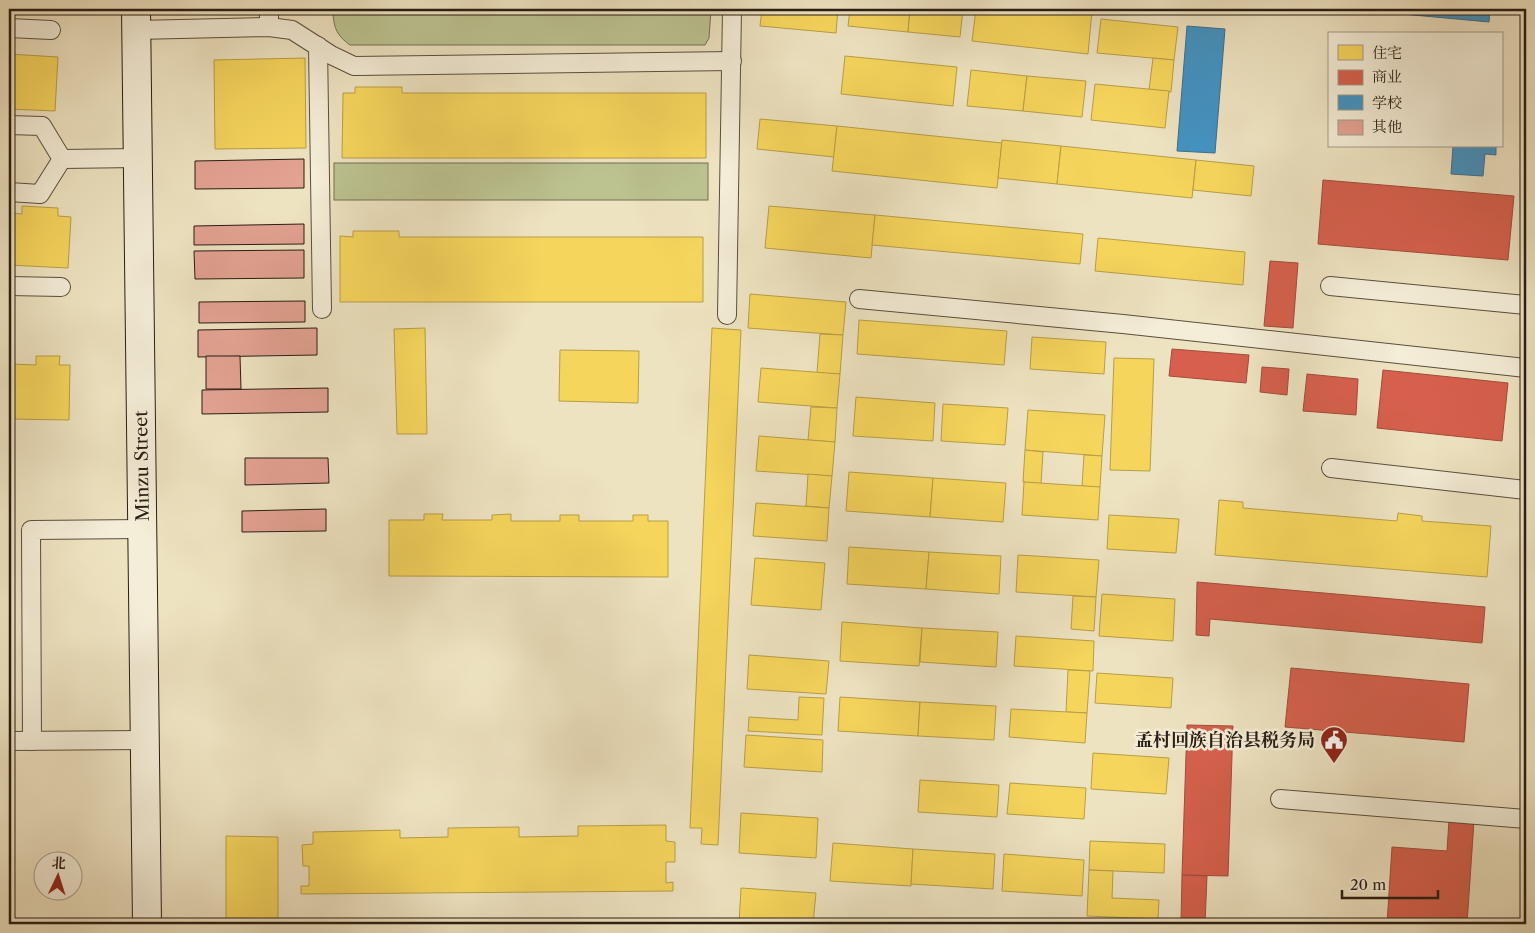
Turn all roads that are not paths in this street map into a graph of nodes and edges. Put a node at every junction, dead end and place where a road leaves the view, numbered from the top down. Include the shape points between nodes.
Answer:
1 (269, 9) edge
2 (732, 9) edge
3 (136, 19) edge
4 (269, 27) junction
5 (9, 28) edge
6 (51, 30) dead end
7 (318, 46) junction
8 (732, 61) junction
9 (9, 125) edge
10 (138, 158) junction
11 (62, 159) junction
12 (9, 192) edge
13 (9, 286) edge
14 (1330, 286) dead end
15 (61, 287) dead end
16 (859, 299) dead end
17 (1526, 305) edge
18 (322, 309) dead end
19 (727, 315) dead end
20 (1526, 368) edge
21 (1331, 468) dead end
22 (1526, 490) edge
23 (142, 529) junction
24 (145, 740) junction
25 (9, 741) edge
26 (32, 741) junction
27 (1280, 800) dead end
28 (1526, 819) edge
29 (147, 924) edge

1 - 4 lane
2 - 8 lane
3 - 4 lane
3 - 10 main road, Minzu Street
4 - 7 lane via 292,30
5 - 6 lane
7 - 8 lane via 354,66
7 - 18 lane
8 - 19 lane
9 - 11 lane via 42,126
10 - 11 lane
10 - 23 main road, Minzu Street
11 - 12 lane via 40,194
13 - 15 lane
14 - 17 lane
16 - 20 lane
21 - 22 lane
23 - 24 main road, Minzu Street
23 - 26 lane via 31,530
24 - 26 lane
24 - 29 main road, Minzu Street
25 - 26 lane
27 - 28 lane

